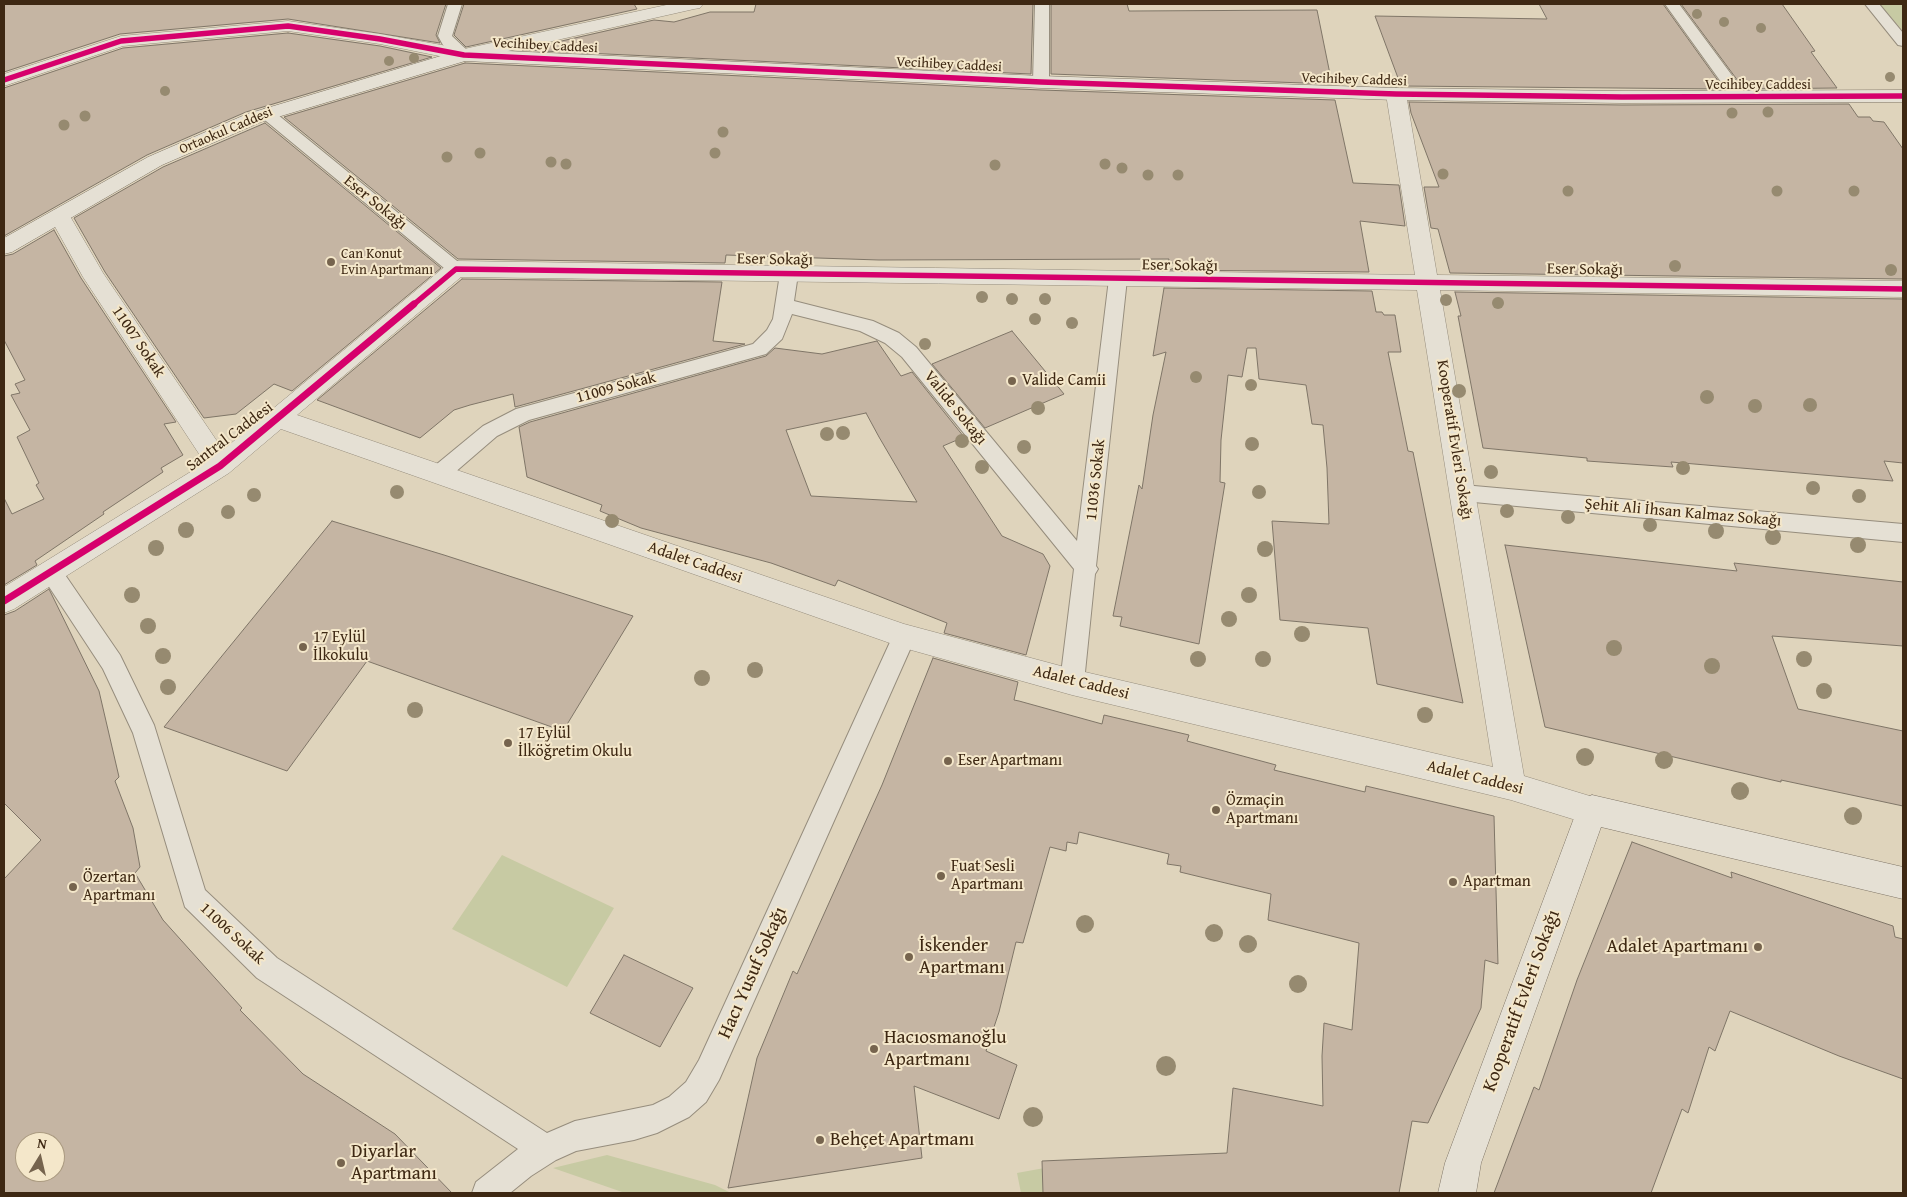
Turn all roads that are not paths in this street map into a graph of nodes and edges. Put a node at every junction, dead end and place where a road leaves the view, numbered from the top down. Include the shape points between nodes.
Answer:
1 (455, 4) edge
2 (694, 4) edge
3 (1042, 4) edge
4 (1672, 4) edge
5 (1872, 4) edge
6 (1903, 42) edge
7 (464, 55) junction
8 (4, 80) edge
9 (1041, 82) junction
10 (1396, 94) junction
11 (1903, 96) edge
12 (1740, 97) junction
13 (266, 113) junction
14 (60, 216) junction
15 (4, 248) edge
16 (456, 269) junction
17 (789, 274) junction
18 (1118, 279) junction
19 (1427, 282) junction
20 (1903, 289) edge
21 (784, 305) junction
22 (278, 418) junction
23 (220, 466) junction
24 (439, 474) junction
25 (1463, 493) junction
26 (1903, 533) edge
27 (1087, 570) junction
28 (51, 573) junction
29 (4, 602) edge
30 (904, 636) junction
31 (1072, 682) junction
32 (1511, 786) junction
33 (1592, 810) junction
34 (1903, 882) edge
35 (545, 1149) junction
36 (487, 1193) edge
37 (1457, 1193) edge

1 - 7 lane via 445,36
2 - 7 street, Ortaokul Caddesi
3 - 9 lane
4 - 12 lane
5 - 6 lane
7 - 8 street, Vecihibey Caddesi via 288,26 121,41
7 - 9 street, Vecihibey Caddesi
7 - 13 street, Ortaokul Caddesi
9 - 10 street, Vecihibey Caddesi
10 - 12 street, Vecihibey Caddesi
10 - 19 street, Kooperatif Evleri Sokağı
11 - 12 street, Vecihibey Caddesi
13 - 14 street, Ortaokul Caddesi via 155,161
13 - 16 lane, Eser Sokağı
14 - 15 street, Ortaokul Caddesi
14 - 23 street, 11007 Sokak via 94,277
16 - 17 street, Eser Sokağı
16 - 22 street, Santral Caddesi
17 - 18 street, Eser Sokağı
17 - 21 lane, 11009 Sokak
18 - 19 street, Eser Sokağı
18 - 27 lane, 11036 Sokak
19 - 20 street, Eser Sokağı
19 - 25 street, Kooperatif Evleri Sokağı
21 - 24 lane, 11009 Sokak via 775,334 759,349 524,414 490,431
21 - 27 lane, Valide Sokağı via 866,326 892,338 908,352
22 - 23 street, Santral Caddesi
22 - 24 street, Adalet Caddesi
23 - 28 street, Santral Caddesi
24 - 30 street, Adalet Caddesi
25 - 26 lane, Şehit Ali İhsan Kalmaz Sokağı
25 - 32 street, Kooperatif Evleri Sokağı
27 - 31 lane, 11036 Sokak
28 - 29 street, Santral Caddesi
28 - 35 lane, 11006 Sokak via 112,662 145,733 194,898 267,968
30 - 31 street, Adalet Caddesi
30 - 35 lane, Hacı Yusuf Sokağı via 709,1070 696,1092 679,1107 657,1118 575,1136
31 - 32 street, Adalet Caddesi
32 - 33 street, Adalet Caddesi
33 - 34 street, Adalet Caddesi
33 - 37 street, Kooperatif Evleri Sokağı via 1463,1163
35 - 36 lane, Hacı Yusuf Sokağı via 520,1164

